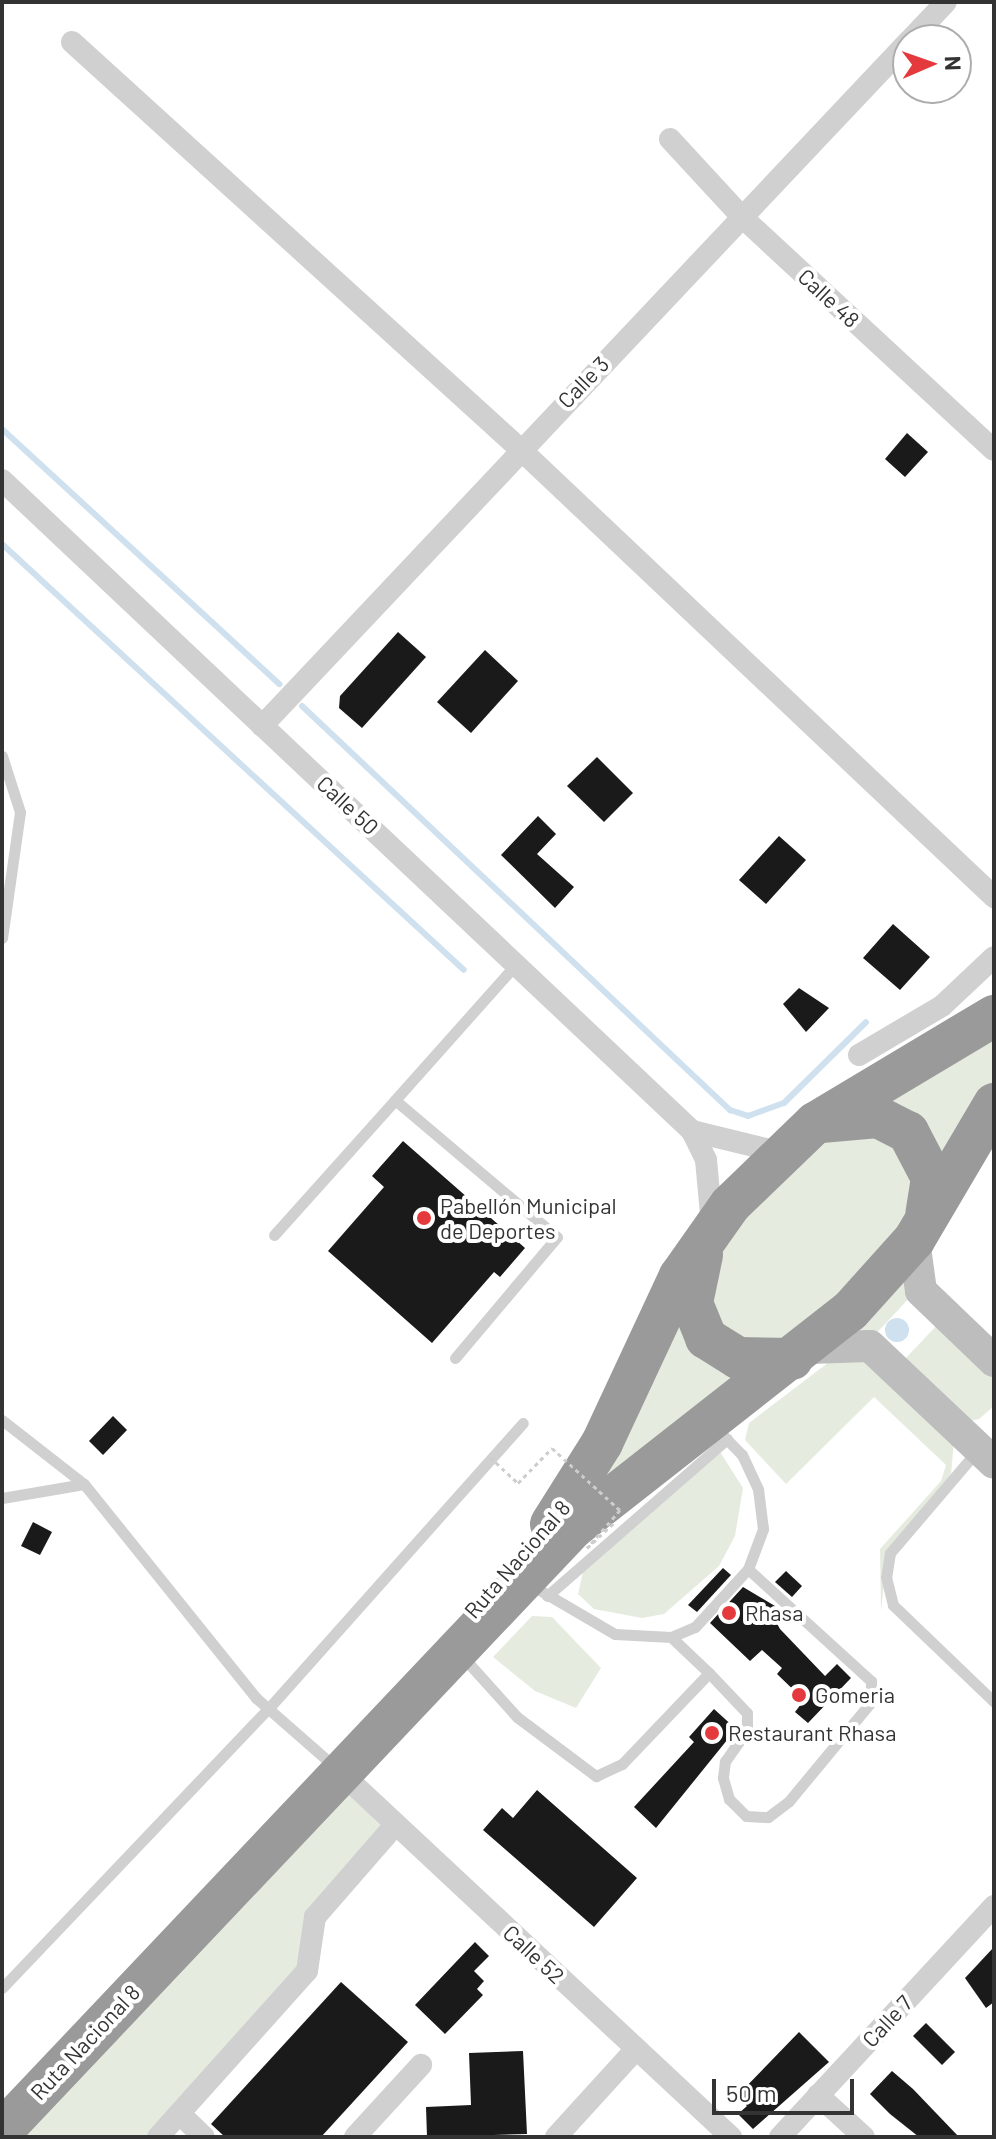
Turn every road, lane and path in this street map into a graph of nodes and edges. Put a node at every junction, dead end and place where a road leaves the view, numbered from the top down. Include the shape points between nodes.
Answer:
1 (946, 2) edge
2 (925, 24) edge
3 (72, 42) dead end
4 (892, 59) edge
5 (670, 139) dead end
6 (742, 217) junction
7 (519, 448) junction
8 (994, 450) edge
9 (2, 480) edge
10 (262, 726) junction
11 (2, 756) edge
12 (994, 897) edge
13 (2, 938) edge
14 (994, 957) edge
15 (519, 962) junction
16 (994, 1016) edge
17 (859, 1055) dead end
18 (395, 1100) junction
19 (994, 1104) edge
20 (815, 1123) junction
21 (692, 1131) junction
22 (782, 1153) junction
23 (712, 1230) junction
24 (919, 1230) junction
25 (274, 1235) dead end
26 (800, 1353) junction
27 (455, 1358) dead end
28 (994, 1361) edge
29 (2, 1420) edge
30 (523, 1423) dead end
31 (717, 1429) junction
32 (989, 1447) edge
33 (490, 1457) junction
34 (84, 1484) junction
35 (2, 1498) edge
36 (615, 1522) dead end
37 (748, 1569) junction
38 (535, 1588) junction
39 (671, 1637) junction
40 (457, 1651) junction
41 (709, 1673) junction
42 (994, 1702) edge
43 (268, 1709) junction
44 (351, 1756) junction
45 (395, 1825) junction
46 (994, 1906) edge
47 (2, 1988) edge
48 (636, 2049) junction
49 (421, 2065) dead end
50 (818, 2095) junction
51 (180, 2114) junction
52 (2, 2131) edge
53 (158, 2137) edge
54 (204, 2137) edge
55 (355, 2137) edge
56 (556, 2137) edge
57 (731, 2137) edge
58 (780, 2137) edge
59 (864, 2137) edge

1 - 2 street, Calle 3
3 - 7 street
4 - 6 street, Calle 3
5 - 6 street, Calle 48
6 - 7 street, Calle 3
6 - 8 street, Calle 48
7 - 10 street, Calle 3
7 - 12 street
9 - 10 street, Calle 50
10 - 15 street, Calle 50
11 - 13 lane via 20,812
14 - 17 street via 955,996
15 - 18 lane
15 - 21 street, Calle 50
16 - 20 highway, Ruta Nacional 8
18 - 25 lane
18 - 27 lane via 557,1237
19 - 24 highway, Ruta Nacional 8
20 - 22 highway, Ruta Nacional 8
20 - 24 highway via 878,1117 908,1132 932,1178
21 - 22 street
21 - 23 street, Calle 50 via 706,1160
22 - 23 highway, Ruta Nacional 8
23 - 26 highway, Ruta Nacional 8 via 693,1285 706,1338 738,1358
23 - 44 highway, Ruta Nacional 8 via 651,1328 602,1443 567,1503 420,1667
24 - 26 highway, Ruta Nacional 8
24 - 28 main road via 921,1291
26 - 31 highway, Ruta Nacional 8
26 - 32 main road via 870,1346
29 - 34 lane
30 - 33 lane
31 - 37 lane via 758,1489 763,1529
31 - 38 highway, Ruta Nacional 8 via 637,1471
32 - 42 lane via 890,1553 886,1577 893,1605
33 - 36 path, bridge via 518,1483 552,1448 620,1510 587,1548
33 - 43 lane
34 - 35 lane
34 - 43 lane
37 - 39 lane via 695,1627
37 - 41 lane via 871,1681 870,1703 789,1801 768,1817 746,1816 729,1799 723,1778 725,1761 747,1730 747,1713
38 - 39 lane via 592,1627
38 - 40 highway, Ruta Nacional 8
39 - 41 lane
40 - 41 lane via 517,1717 596,1776 622,1764
40 - 44 highway, Ruta Nacional 8
43 - 44 lane
43 - 47 lane
44 - 45 street, Calle 52
44 - 52 highway, Ruta Nacional 8
45 - 48 street, Calle 52
45 - 51 street via 315,1917 307,1971
46 - 50 street, Calle 7
48 - 56 street
48 - 57 street, Calle 52
49 - 55 street
50 - 58 street, Calle 7
50 - 59 street
51 - 53 street
51 - 54 street

